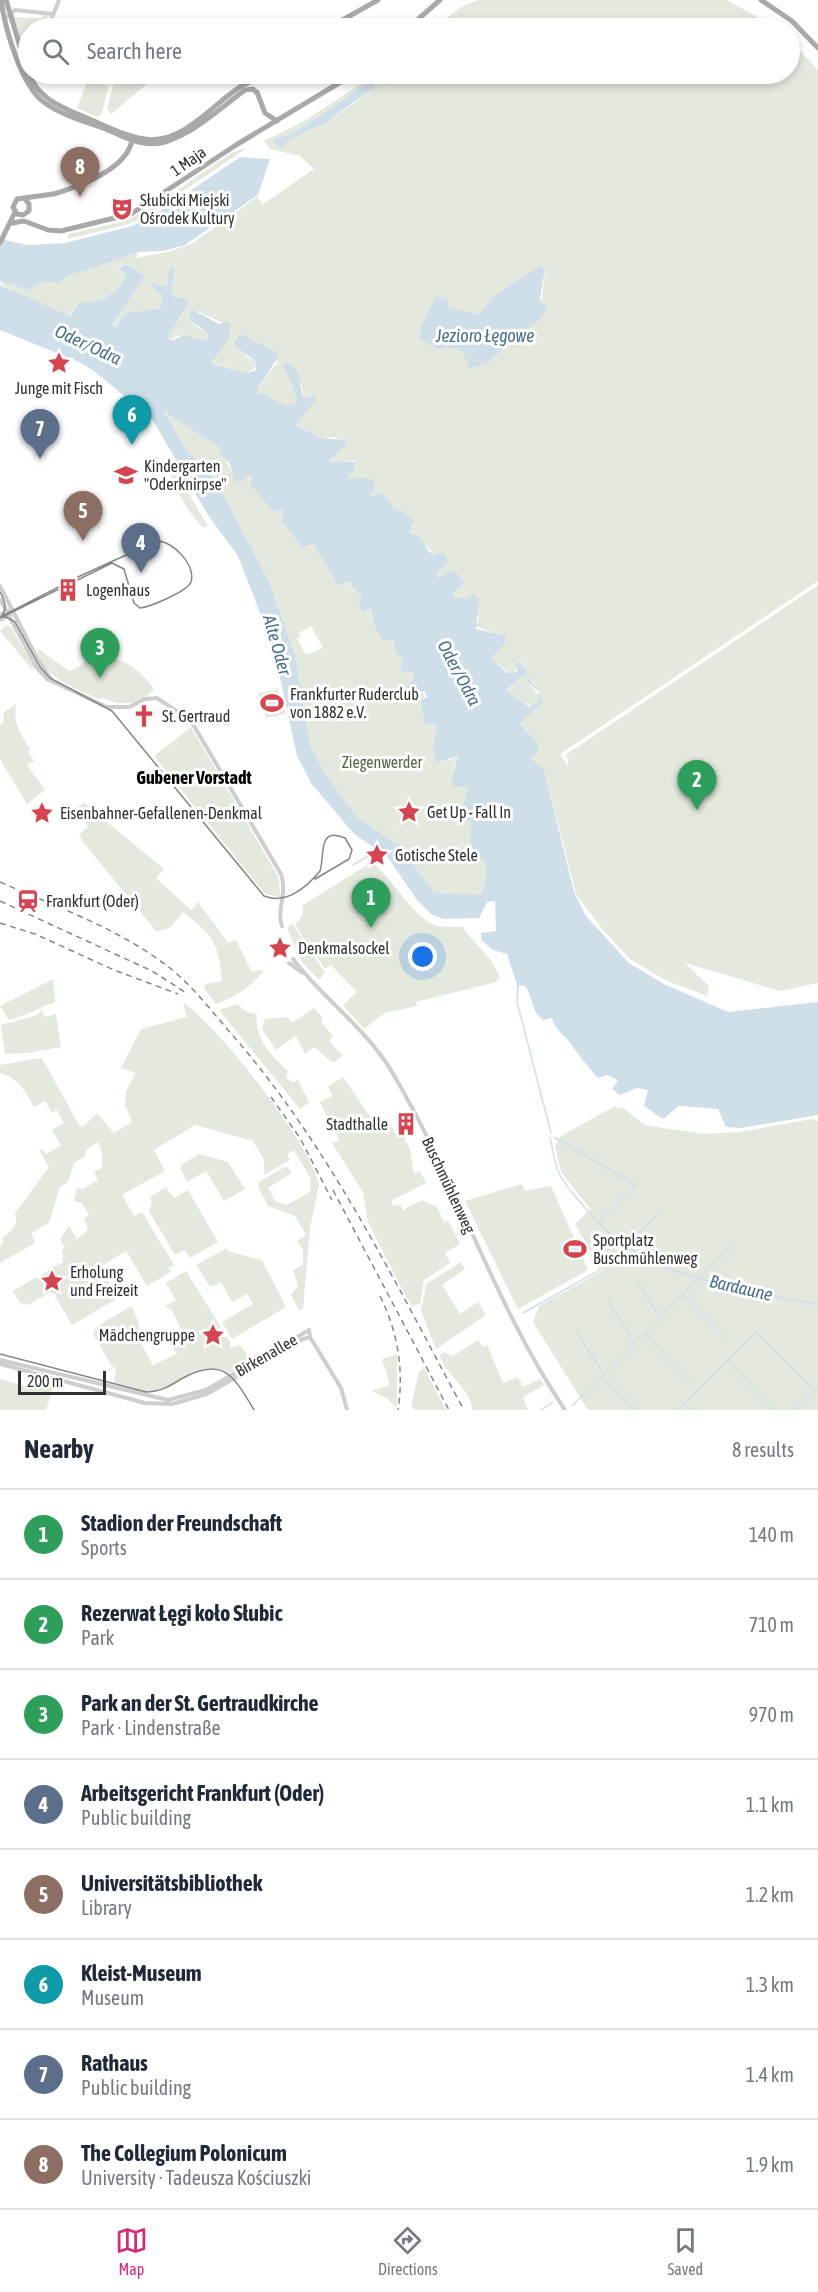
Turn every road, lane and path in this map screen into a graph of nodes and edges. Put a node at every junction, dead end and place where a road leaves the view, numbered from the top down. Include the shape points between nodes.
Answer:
1 (1, 0) edge
2 (6, 0) edge
3 (59, 0) edge
4 (378, 0) edge
5 (761, 0) edge
6 (438, 1) edge
7 (11, 10) junction
8 (53, 14) junction
9 (52, 18) edge
10 (346, 18) edge
11 (419, 18) edge
12 (788, 18) edge
13 (5, 20) junction
14 (800, 29) edge
15 (18, 35) edge
16 (18, 48) edge
17 (818, 48) edge
18 (31, 84) joint
19 (249, 84) edge
20 (258, 84) edge
21 (338, 84) edge
22 (257, 93) junction
23 (277, 121) junction
24 (125, 137) junction
25 (135, 140) junction
26 (129, 148) junction
27 (38, 196) junction
28 (25, 199) junction
29 (30, 205) junction
30 (18, 214) junction
31 (24, 221) junction
32 (12, 224) junction
33 (0, 243) edge
34 (0, 586) edge
35 (0, 599) edge
36 (10, 613) junction
37 (0, 615) edge
38 (0, 620) edge
39 (282, 926) dead end
40 (291, 961) dead end
41 (310, 1337) junction
42 (0, 1362) edge
43 (347, 1410) edge
44 (565, 1410) edge

1 - 13 main road
2 - 7 main road
3 - 8 street
4 - 10 main road
5 - 12 main road
6 - 11 main road
7 - 8 street
7 - 13 street
7 - 15 main road
8 - 9 street
13 - 16 main road
14 - 17 main road
18 - 24 main road via 40,99 53,108
18 - 25 main road via 54,104
19 - 25 main road via 174,133 152,140
20 - 22 main road
21 - 23 main road, 1 Maja
22 - 23 main road via 265,113
22 - 25 main road via 245,90 207,120 176,137 158,143
23 - 31 main road, 1 Maja via 131,214 61,231
24 - 25 main road
24 - 26 main road
25 - 26 main road
26 - 27 main road via 117,166 54,194
27 - 28 main road
27 - 29 main road
28 - 29 main road
28 - 30 main road via 15,202
29 - 30 main road via 27,213
30 - 31 main road
30 - 32 main road
31 - 32 main road, 1 Maja
32 - 33 main road
34 - 36 street
35 - 36 street
36 - 37 street
36 - 38 street
36 - 39 street via 53,681 105,706 123,708 157,698 188,718 268,850 285,887 279,916
40 - 44 street, Buschmühlenweg via 358,1027 417,1114 537,1364
41 - 42 street, Birkenallee via 207,1394 172,1404 145,1402
41 - 42 street, Birkenallee via 309,1330 206,1389 168,1400
41 - 43 street via 341,1388

